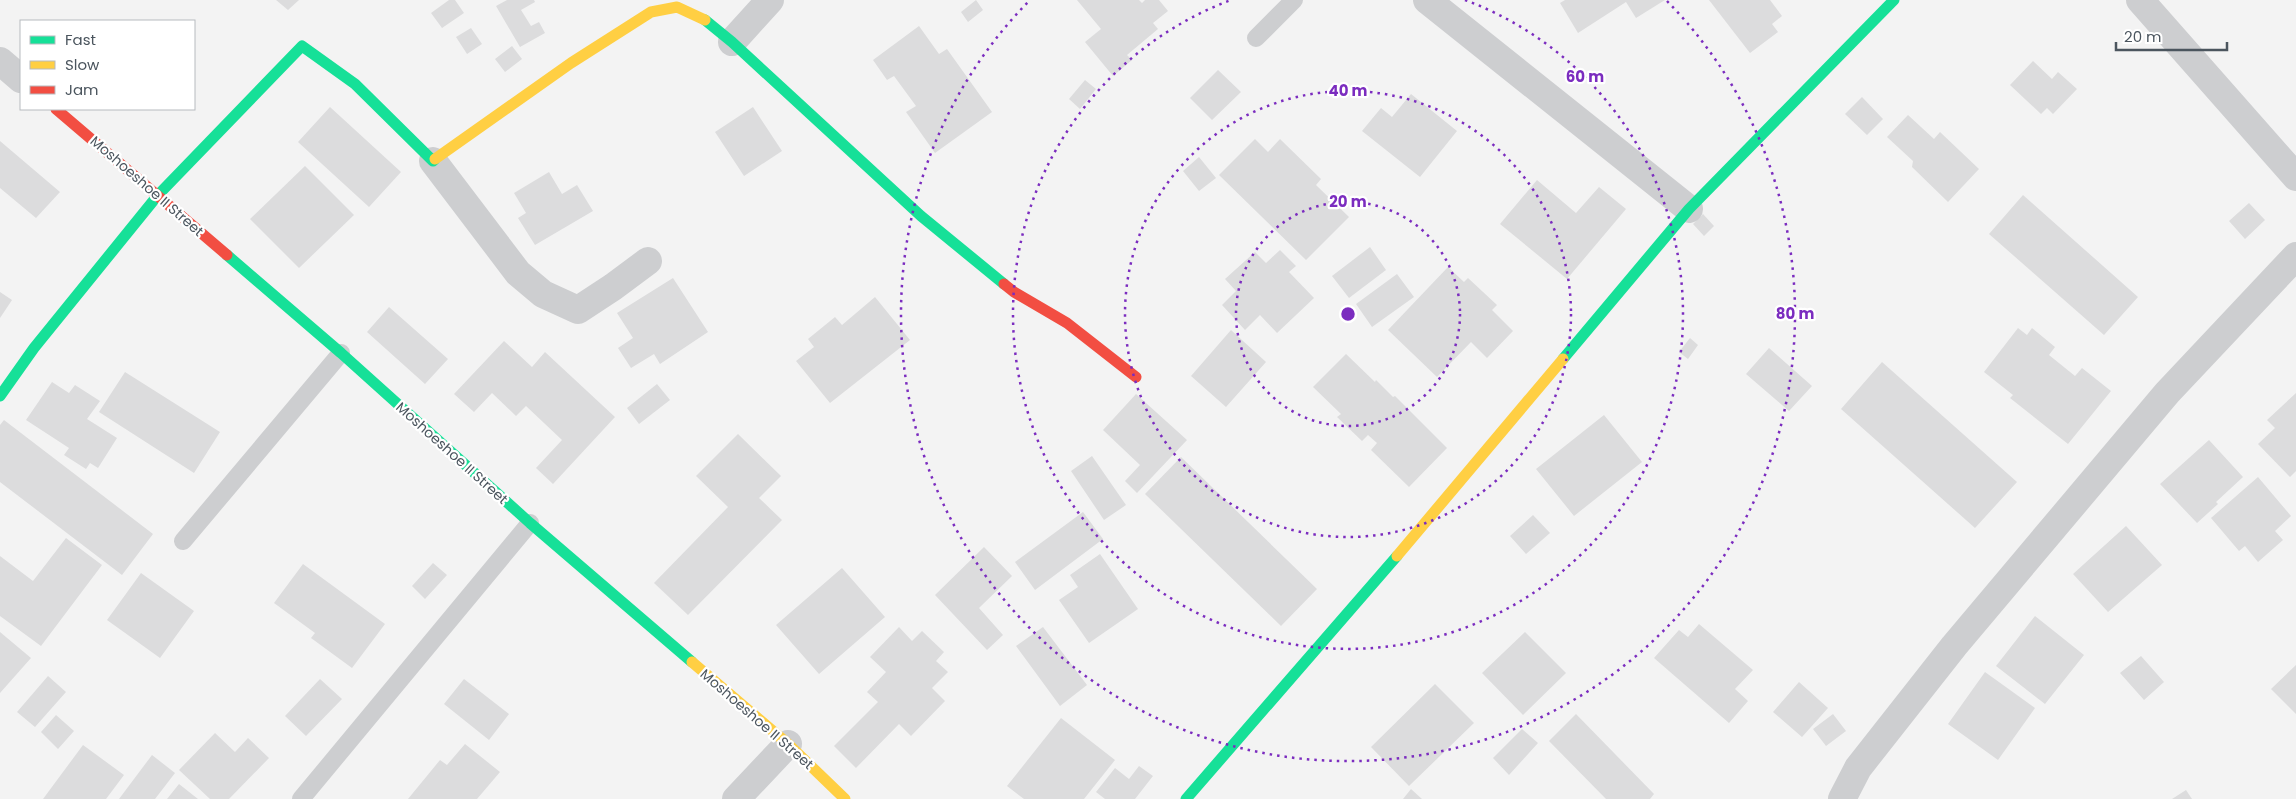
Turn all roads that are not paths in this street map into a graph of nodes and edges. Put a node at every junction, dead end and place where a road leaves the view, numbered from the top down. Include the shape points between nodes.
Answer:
1 (770, 0) edge
2 (1294, 0) edge
3 (1427, 0) edge
4 (1894, 0) edge
5 (2140, 0) edge
6 (1256, 38) dead end
7 (732, 42) junction
8 (0, 61) edge
9 (20, 78) edge
10 (57, 110) edge
11 (433, 161) junction
12 (2296, 177) edge
13 (158, 195) junction
14 (1689, 209) junction
15 (2296, 256) edge
16 (648, 261) dead end
17 (341, 353) junction
18 (1136, 377) dead end
19 (0, 396) edge
20 (530, 523) junction
21 (183, 541) dead end
22 (788, 744) junction
23 (301, 799) edge
24 (736, 799) edge
25 (844, 799) edge
26 (1186, 799) edge
27 (1842, 799) edge

1 - 7 street
2 - 6 lane
3 - 14 street
4 - 14 street
5 - 12 street
7 - 11 street via 699,16 677,6 651,12
7 - 18 street via 921,216 1014,292 1068,323
8 - 9 street
10 - 13 street, Moshoeshoe II Street
11 - 13 street via 363,90 328,61 302,46
11 - 16 street via 518,273 544,294 578,310
13 - 17 street, Moshoeshoe II Street
13 - 19 street via 34,348
14 - 26 street via 1395,558
15 - 27 street via 2167,393 1954,646 1858,768
17 - 20 street, Moshoeshoe II Street
17 - 21 lane
20 - 22 street, Moshoeshoe II Street
20 - 23 lane
22 - 24 street
22 - 25 street, Moshoeshoe II Street

